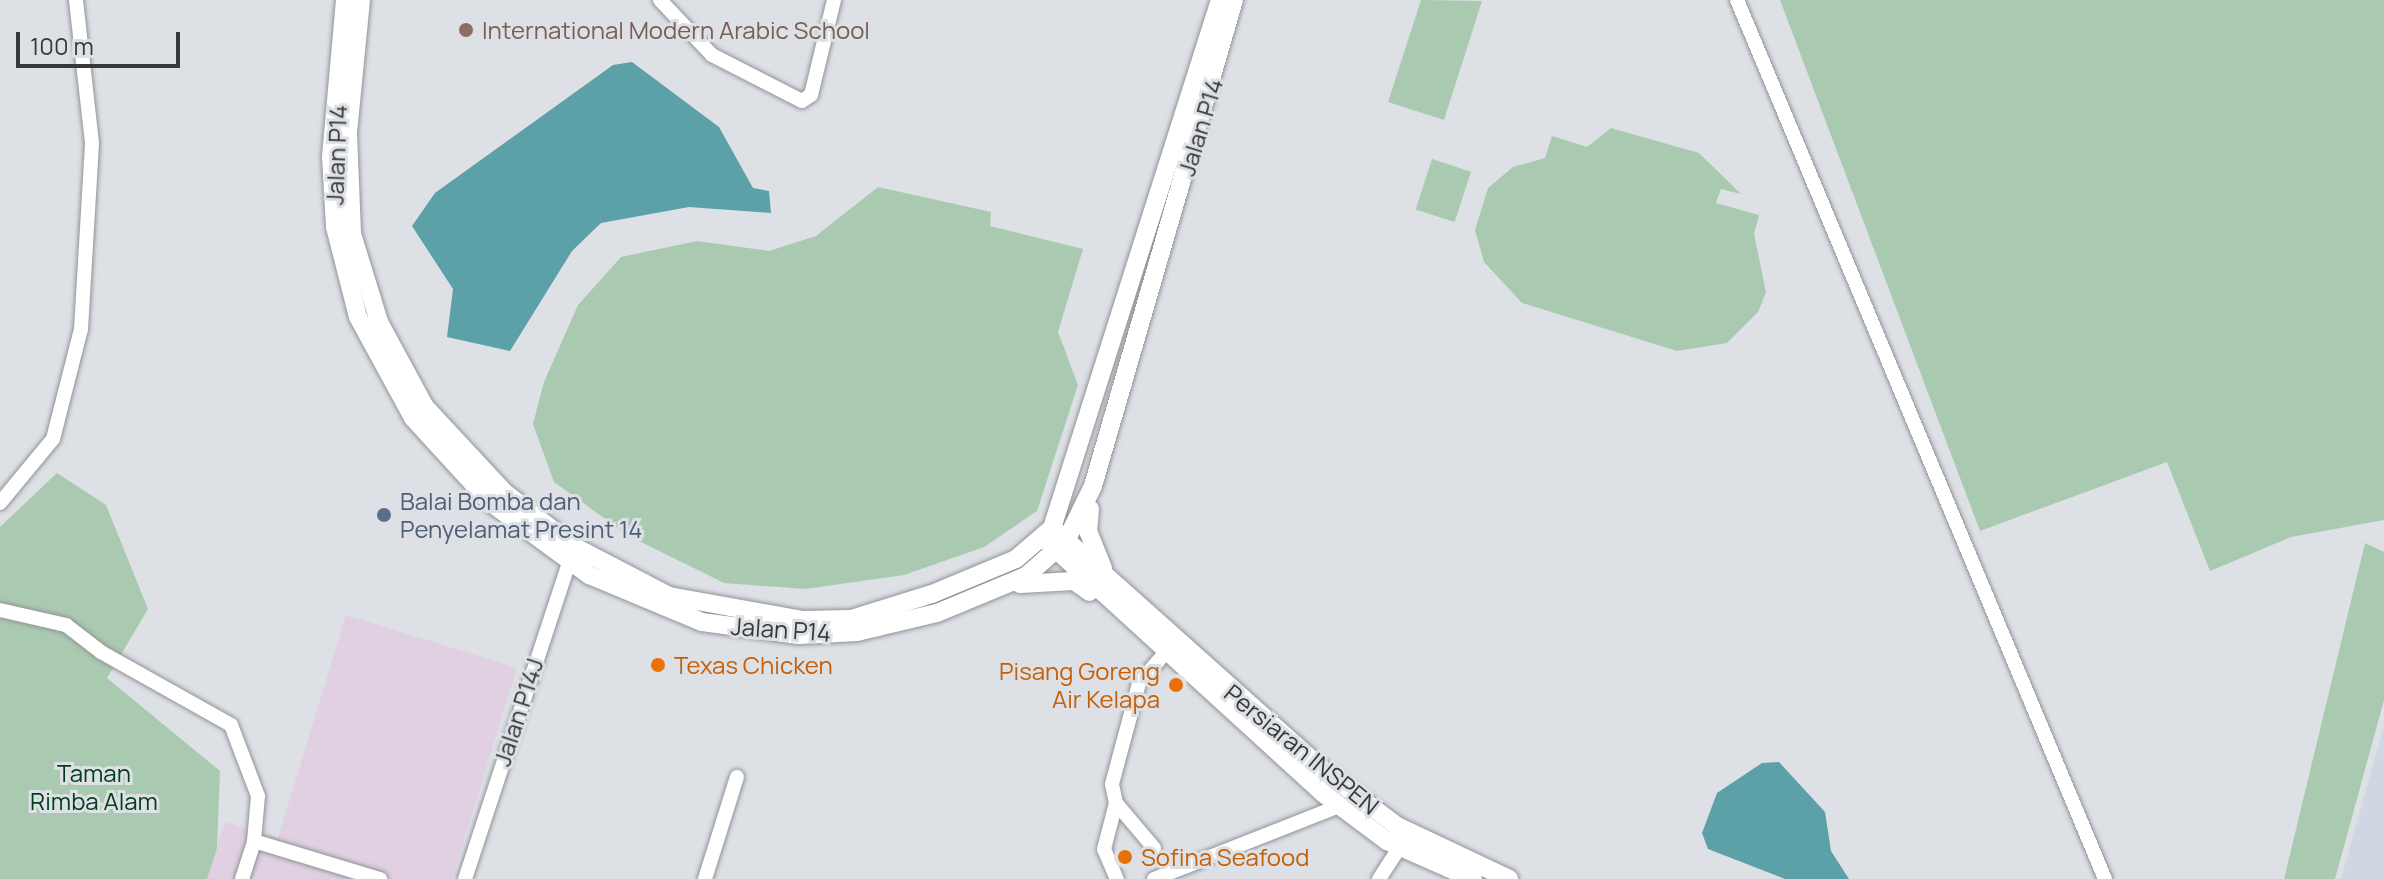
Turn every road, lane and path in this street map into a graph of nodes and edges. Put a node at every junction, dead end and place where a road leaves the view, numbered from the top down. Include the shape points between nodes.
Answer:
1 (76, 0) edge
2 (345, 0) edge
3 (361, 0) edge
4 (660, 0) edge
5 (834, 0) edge
6 (1220, 0) edge
7 (1234, 0) edge
8 (1737, 0) edge
9 (1093, 486) junction
10 (0, 503) edge
11 (1055, 539) junction
12 (570, 554) junction
13 (983, 595) junction
14 (1114, 598) junction
15 (0, 610) edge
16 (1164, 654) junction
17 (737, 777) dead end
18 (1116, 803) junction
19 (1339, 806) junction
20 (254, 841) junction
21 (1400, 847) junction
22 (1154, 848) dead end
23 (242, 879) edge
24 (380, 879) edge
25 (465, 879) edge
26 (705, 879) edge
27 (1117, 879) edge
28 (1154, 879) edge
29 (1379, 879) edge
30 (1473, 879) edge
31 (1509, 879) edge
32 (2105, 879) edge

1 - 10 street via 92,143 81,329 53,439
2 - 12 main road, Jalan P14 via 330,193 358,317 434,445 490,502
3 - 12 main road, Jalan P14 via 347,194 379,322 448,435
4 - 5 street via 712,55 802,101 811,95
6 - 11 main road, Jalan P14
7 - 9 main road, Jalan P14
8 - 32 street
9 - 11 main road, Jalan P14
9 - 14 main road via 1088,531
11 - 12 main road, Jalan P14 via 932,594 851,619 802,620 669,596
11 - 13 main road, Jalan P14 via 1026,576
11 - 14 main road
12 - 13 main road, Jalan P14 via 662,610 753,632 857,632
12 - 25 street, Jalan P14J
13 - 14 main road via 1055,579
14 - 16 main road, Persiaran INSPEN
14 - 31 main road, Persiaran INSPEN via 1397,826
15 - 20 street via 66,625 101,652 231,725 258,796
16 - 18 street via 1134,695 1112,784
16 - 19 main road, Persiaran INSPEN
17 - 26 street
18 - 22 street
18 - 27 street via 1104,849
19 - 21 main road, Persiaran INSPEN
19 - 28 street
20 - 23 street
20 - 24 street
21 - 29 street
21 - 30 main road, Persiaran INSPEN

